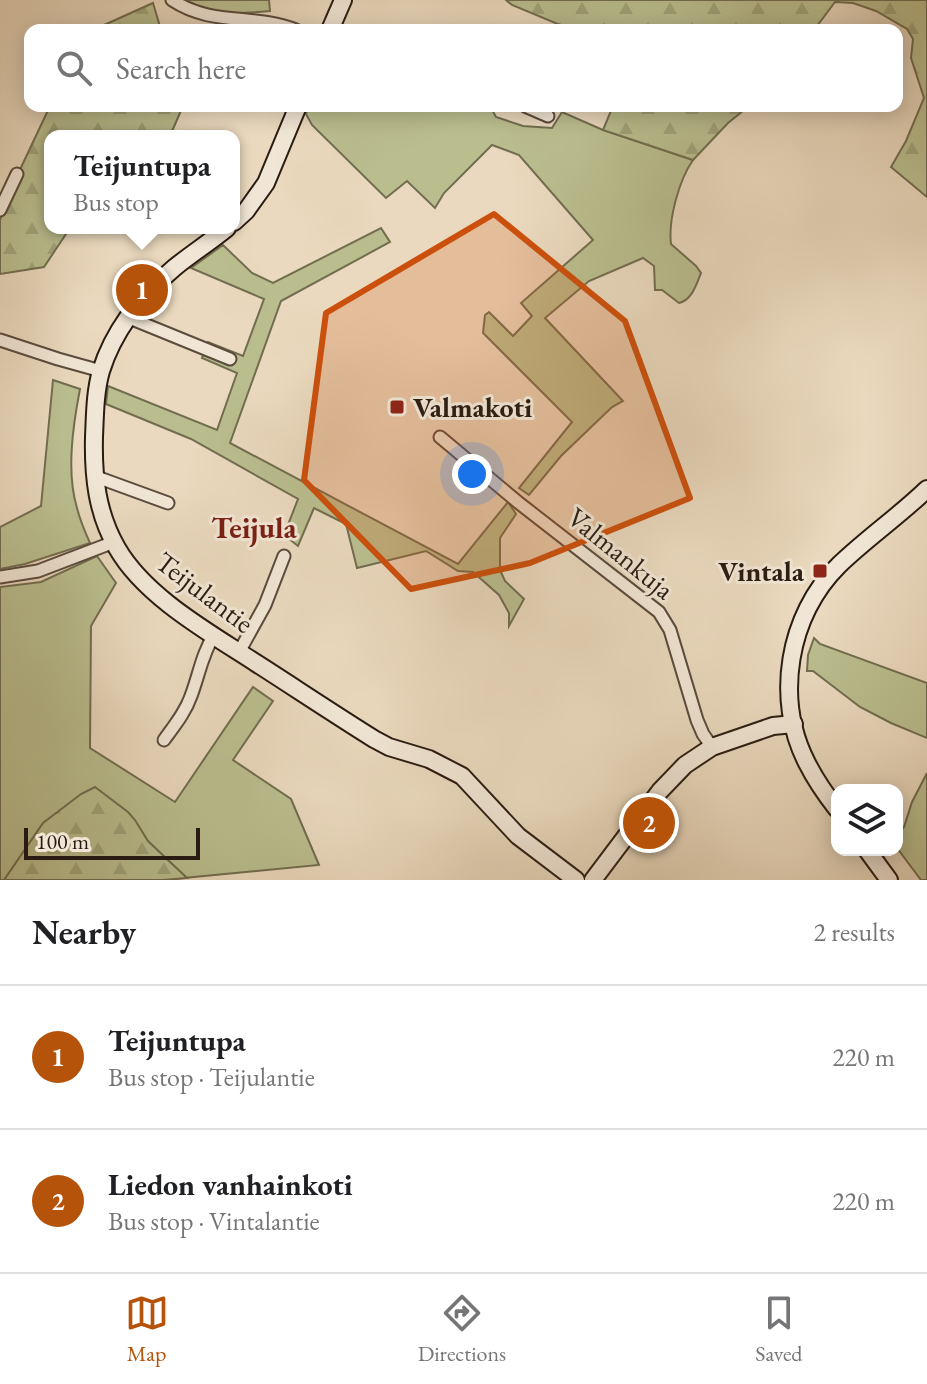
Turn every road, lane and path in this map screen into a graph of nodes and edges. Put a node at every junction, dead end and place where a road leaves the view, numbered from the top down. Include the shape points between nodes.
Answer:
1 (172, 0) edge
2 (343, 0) edge
3 (275, 24) edge
4 (333, 24) edge
5 (296, 112) edge
6 (539, 112) edge
7 (548, 116) dead end
8 (17, 174) dead end
9 (0, 210) edge
10 (240, 216) edge
11 (219, 234) edge
12 (127, 317) junction
13 (0, 340) edge
14 (230, 359) dead end
15 (101, 371) junction
16 (440, 437) dead end
17 (94, 476) junction
18 (927, 489) edge
19 (168, 503) dead end
20 (107, 544) junction
21 (284, 556) dead end
22 (0, 577) edge
23 (214, 635) junction
24 (239, 652) junction
25 (794, 724) junction
26 (164, 740) dead end
27 (712, 747) junction
28 (831, 800) edge
29 (871, 856) edge
30 (576, 880) edge
31 (593, 880) edge
32 (889, 880) edge

1 - 3 street via 203,15
2 - 4 street
5 - 10 street via 266,183
6 - 7 street
8 - 9 street
11 - 12 street, Teijulantie via 153,287
12 - 14 street
12 - 15 street, Teijulantie
13 - 15 street
15 - 17 street, Teijulantie
16 - 27 street, Valmankuja via 659,612 670,630 697,720
17 - 19 street
17 - 20 street, Teijulantie
18 - 25 street via 838,566 812,599 798,630 790,670
20 - 22 street via 38,571
20 - 23 street, Teijulantie via 184,615
21 - 24 street
23 - 24 street, Teijulantie
23 - 26 street via 183,714
24 - 30 street, Teijulantie via 374,739 462,776 518,836
25 - 27 street
25 - 28 street via 807,762
27 - 31 street via 665,786
29 - 32 street

